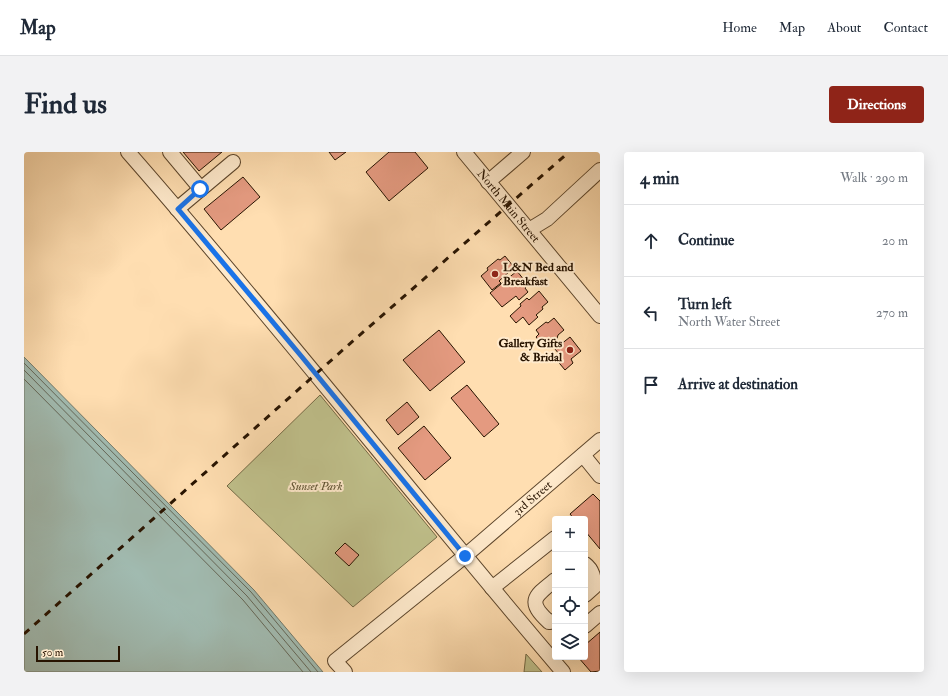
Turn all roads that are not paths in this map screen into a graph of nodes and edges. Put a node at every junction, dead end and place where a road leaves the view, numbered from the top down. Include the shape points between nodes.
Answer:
1 (128, 152) edge
2 (170, 152) edge
3 (464, 152) edge
4 (523, 152) edge
5 (233, 162) dead end
6 (600, 170) edge
7 (488, 182) junction
8 (200, 189) junction
9 (178, 209) junction
10 (529, 230) junction
11 (600, 316) edge
12 (600, 440) edge
13 (582, 455) junction
14 (600, 476) edge
15 (552, 540) edge
16 (465, 556) junction
17 (588, 567) edge
18 (552, 582) edge
19 (492, 588) junction
20 (588, 592) edge
21 (537, 611) junction
22 (600, 613) edge
23 (552, 622) edge
24 (521, 624) junction
25 (587, 624) edge
26 (552, 653) edge
27 (556, 660) edge
28 (345, 672) edge
29 (563, 672) edge

1 - 9 street
2 - 8 street
3 - 7 street, North Main Street
4 - 7 street
5 - 8 street
6 - 10 street via 547,219
7 - 10 street, North Main Street
8 - 9 street
9 - 16 street
10 - 11 street, North Main Street
12 - 13 street, 3rd Street
13 - 14 street
13 - 16 street, 3rd Street
15 - 19 street
16 - 19 street
16 - 28 street, 3rd Street via 335,661
17 - 20 street via 593,575 594,587
18 - 21 street via 538,594 535,600
19 - 24 street
21 - 23 street via 549,622
21 - 24 street
22 - 25 street
24 - 26 street
27 - 29 street

